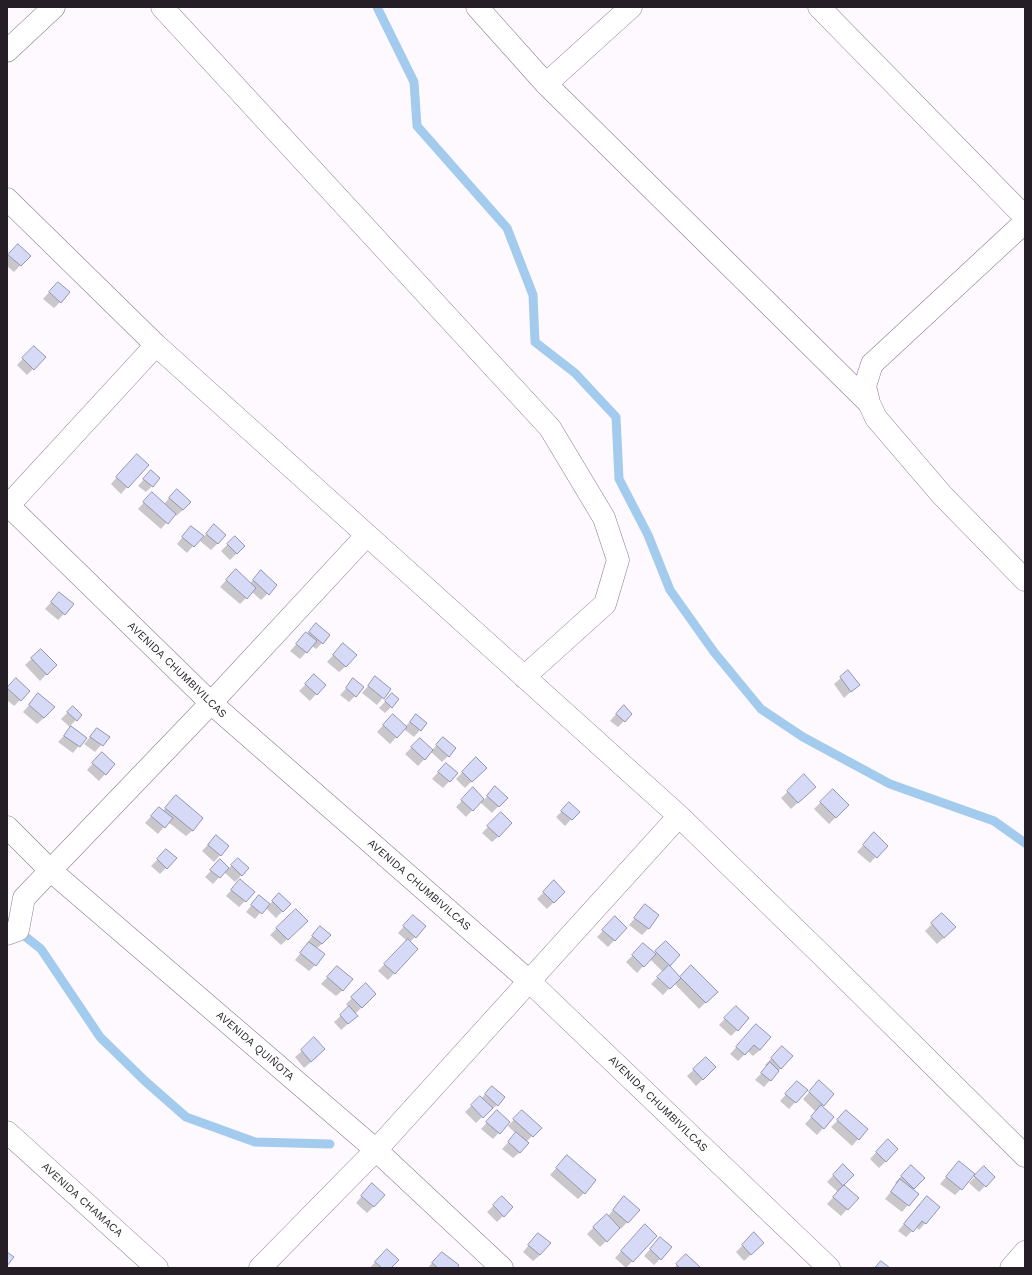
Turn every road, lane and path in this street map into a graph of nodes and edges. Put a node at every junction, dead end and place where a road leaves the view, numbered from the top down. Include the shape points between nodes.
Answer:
1 (54, 7) edge
2 (162, 7) edge
3 (477, 7) edge
4 (631, 7) edge
5 (819, 7) edge
6 (7, 51) edge
7 (546, 84) junction
8 (7, 199) edge
9 (1025, 217) edge
10 (1025, 222) edge
11 (156, 345) junction
12 (869, 403) junction
13 (7, 505) edge
14 (366, 536) junction
15 (1025, 580) edge
16 (524, 677) junction
17 (211, 703) junction
18 (679, 816) junction
19 (7, 827) edge
20 (50, 870) junction
21 (7, 934) edge
22 (529, 982) junction
23 (7, 1132) edge
24 (376, 1150) junction
25 (1025, 1156) edge
26 (1025, 1252) edge
27 (147, 1265) edge
28 (260, 1268) edge
29 (502, 1268) edge
30 (829, 1268) edge
31 (1011, 1268) edge

1 - 6 street
2 - 16 street via 550,428 604,518 618,560 605,604
3 - 7 street
4 - 7 street
5 - 9 street
7 - 12 street
8 - 11 street
10 - 12 street via 872,364 866,386
11 - 13 street
11 - 14 street
12 - 15 street via 876,418 942,495
13 - 17 street, AVENIDA CHUMBIVILCAS
14 - 16 street
14 - 17 street
16 - 18 street
17 - 20 street
17 - 22 street, AVENIDA CHUMBIVILCAS
18 - 22 street
18 - 25 street
19 - 20 street, AVENIDA QUIÑOTA
20 - 21 street via 24,898 18,930
20 - 24 street, AVENIDA QUIÑOTA
22 - 24 street
22 - 30 street, AVENIDA CHUMBIVILCAS
23 - 27 street, AVENIDA CHAMACA
24 - 28 street
24 - 29 street, AVENIDA QUIÑOTA
26 - 31 street

